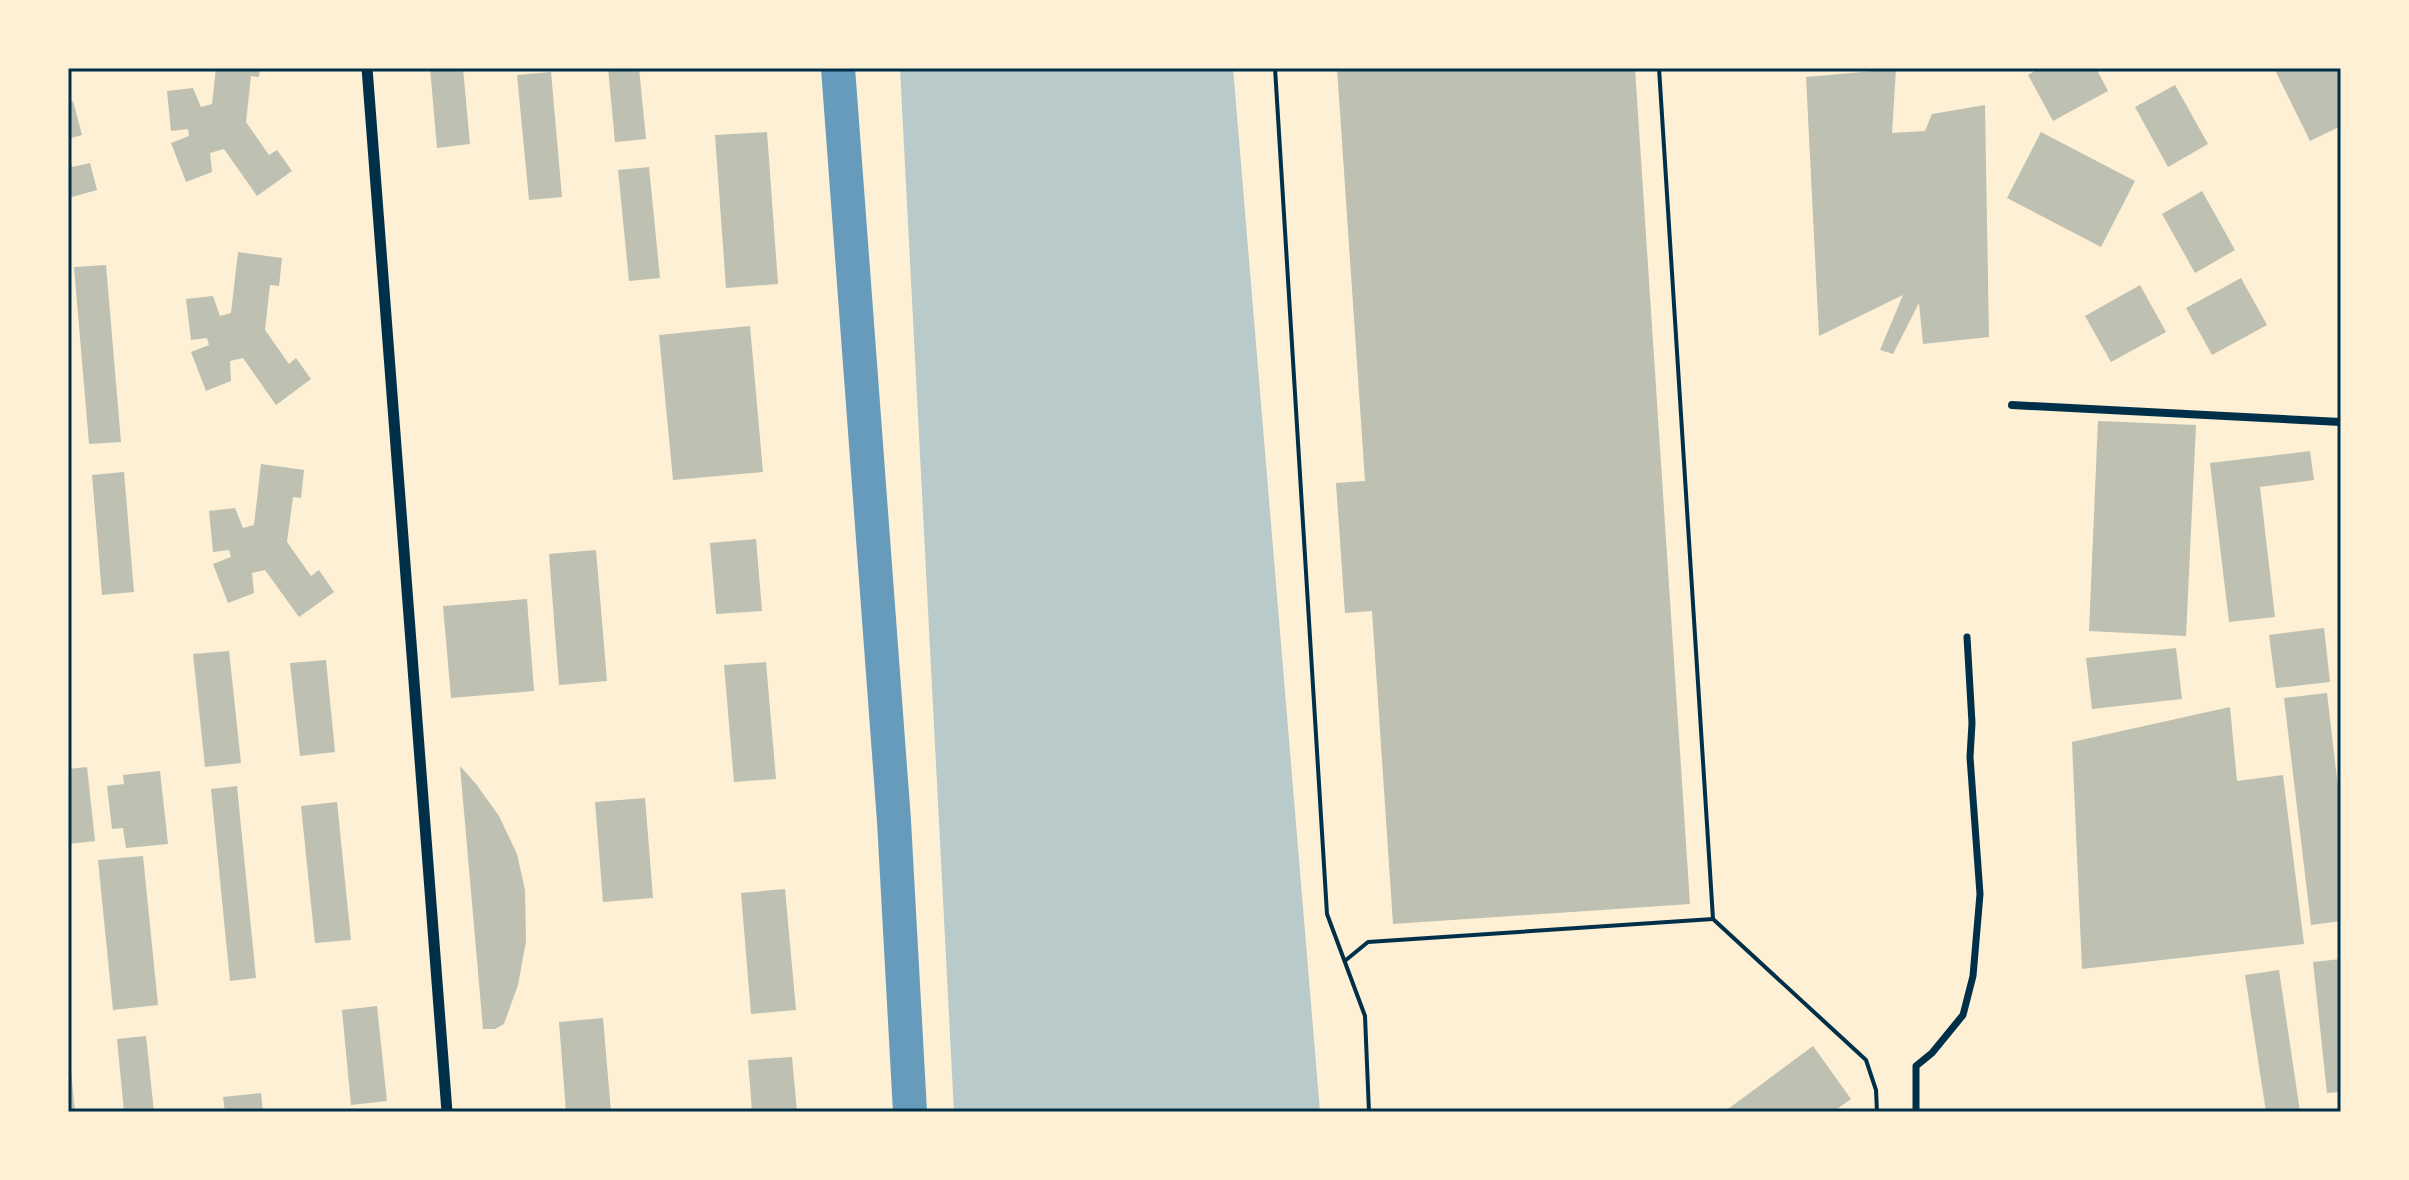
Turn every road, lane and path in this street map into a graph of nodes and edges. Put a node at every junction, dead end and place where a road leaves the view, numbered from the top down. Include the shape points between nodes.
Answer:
1 (367, 68) edge
2 (1275, 68) edge
3 (1659, 68) edge
4 (2012, 405) dead end
5 (2341, 422) edge
6 (1967, 637) dead end
7 (1713, 919) junction
8 (1346, 960) junction
9 (447, 1112) edge
10 (1369, 1112) edge
11 (1877, 1112) edge
12 (1916, 1112) edge

1 - 9 street
2 - 8 lane via 1327,914
3 - 7 lane
4 - 5 street
6 - 12 street via 1980,894 1973,976 1963,1015 1916,1066
7 - 8 lane via 1368,942
7 - 11 lane via 1866,1060
8 - 10 lane via 1365,1016

